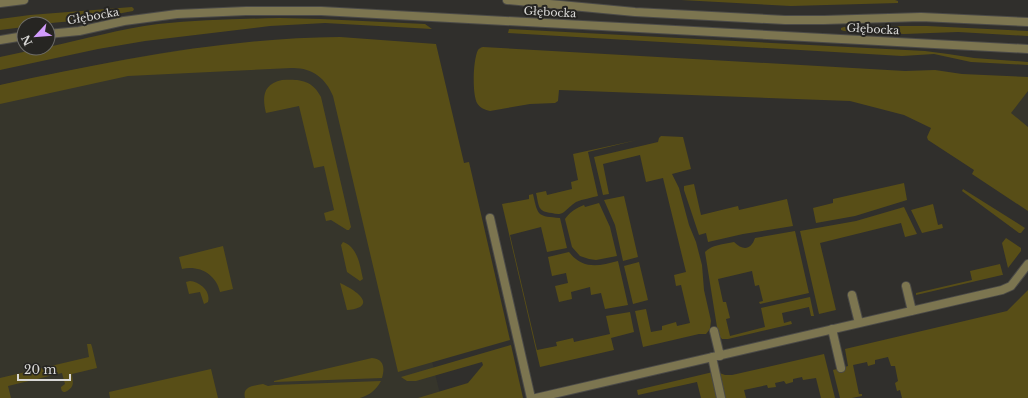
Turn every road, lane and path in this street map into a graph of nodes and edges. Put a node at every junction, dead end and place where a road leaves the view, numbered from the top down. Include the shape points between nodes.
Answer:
1 (24, 0) edge
2 (506, 0) edge
3 (0, 3) edge
4 (1028, 22) edge
5 (56, 33) edge
6 (16, 37) edge
7 (0, 40) edge
8 (1028, 49) edge
9 (490, 218) dead end
10 (1028, 264) edge
11 (906, 286) dead end
12 (852, 295) dead end
13 (912, 311) junction
14 (859, 323) junction
15 (832, 330) junction
16 (714, 331) dead end
17 (716, 356) junction
18 (841, 368) dead end
19 (531, 398) edge
20 (536, 398) edge
21 (721, 398) edge

1 - 3 street
2 - 4 street, Głębocka via 635,12 785,20 921,17
5 - 8 street, Głębocka via 177,14 321,11
6 - 7 street
9 - 19 street
10 - 13 street via 1011,286 1005,289
11 - 13 street
12 - 14 street
13 - 14 street
14 - 15 street
15 - 17 street
15 - 18 street
16 - 17 street
17 - 20 street
17 - 21 street

